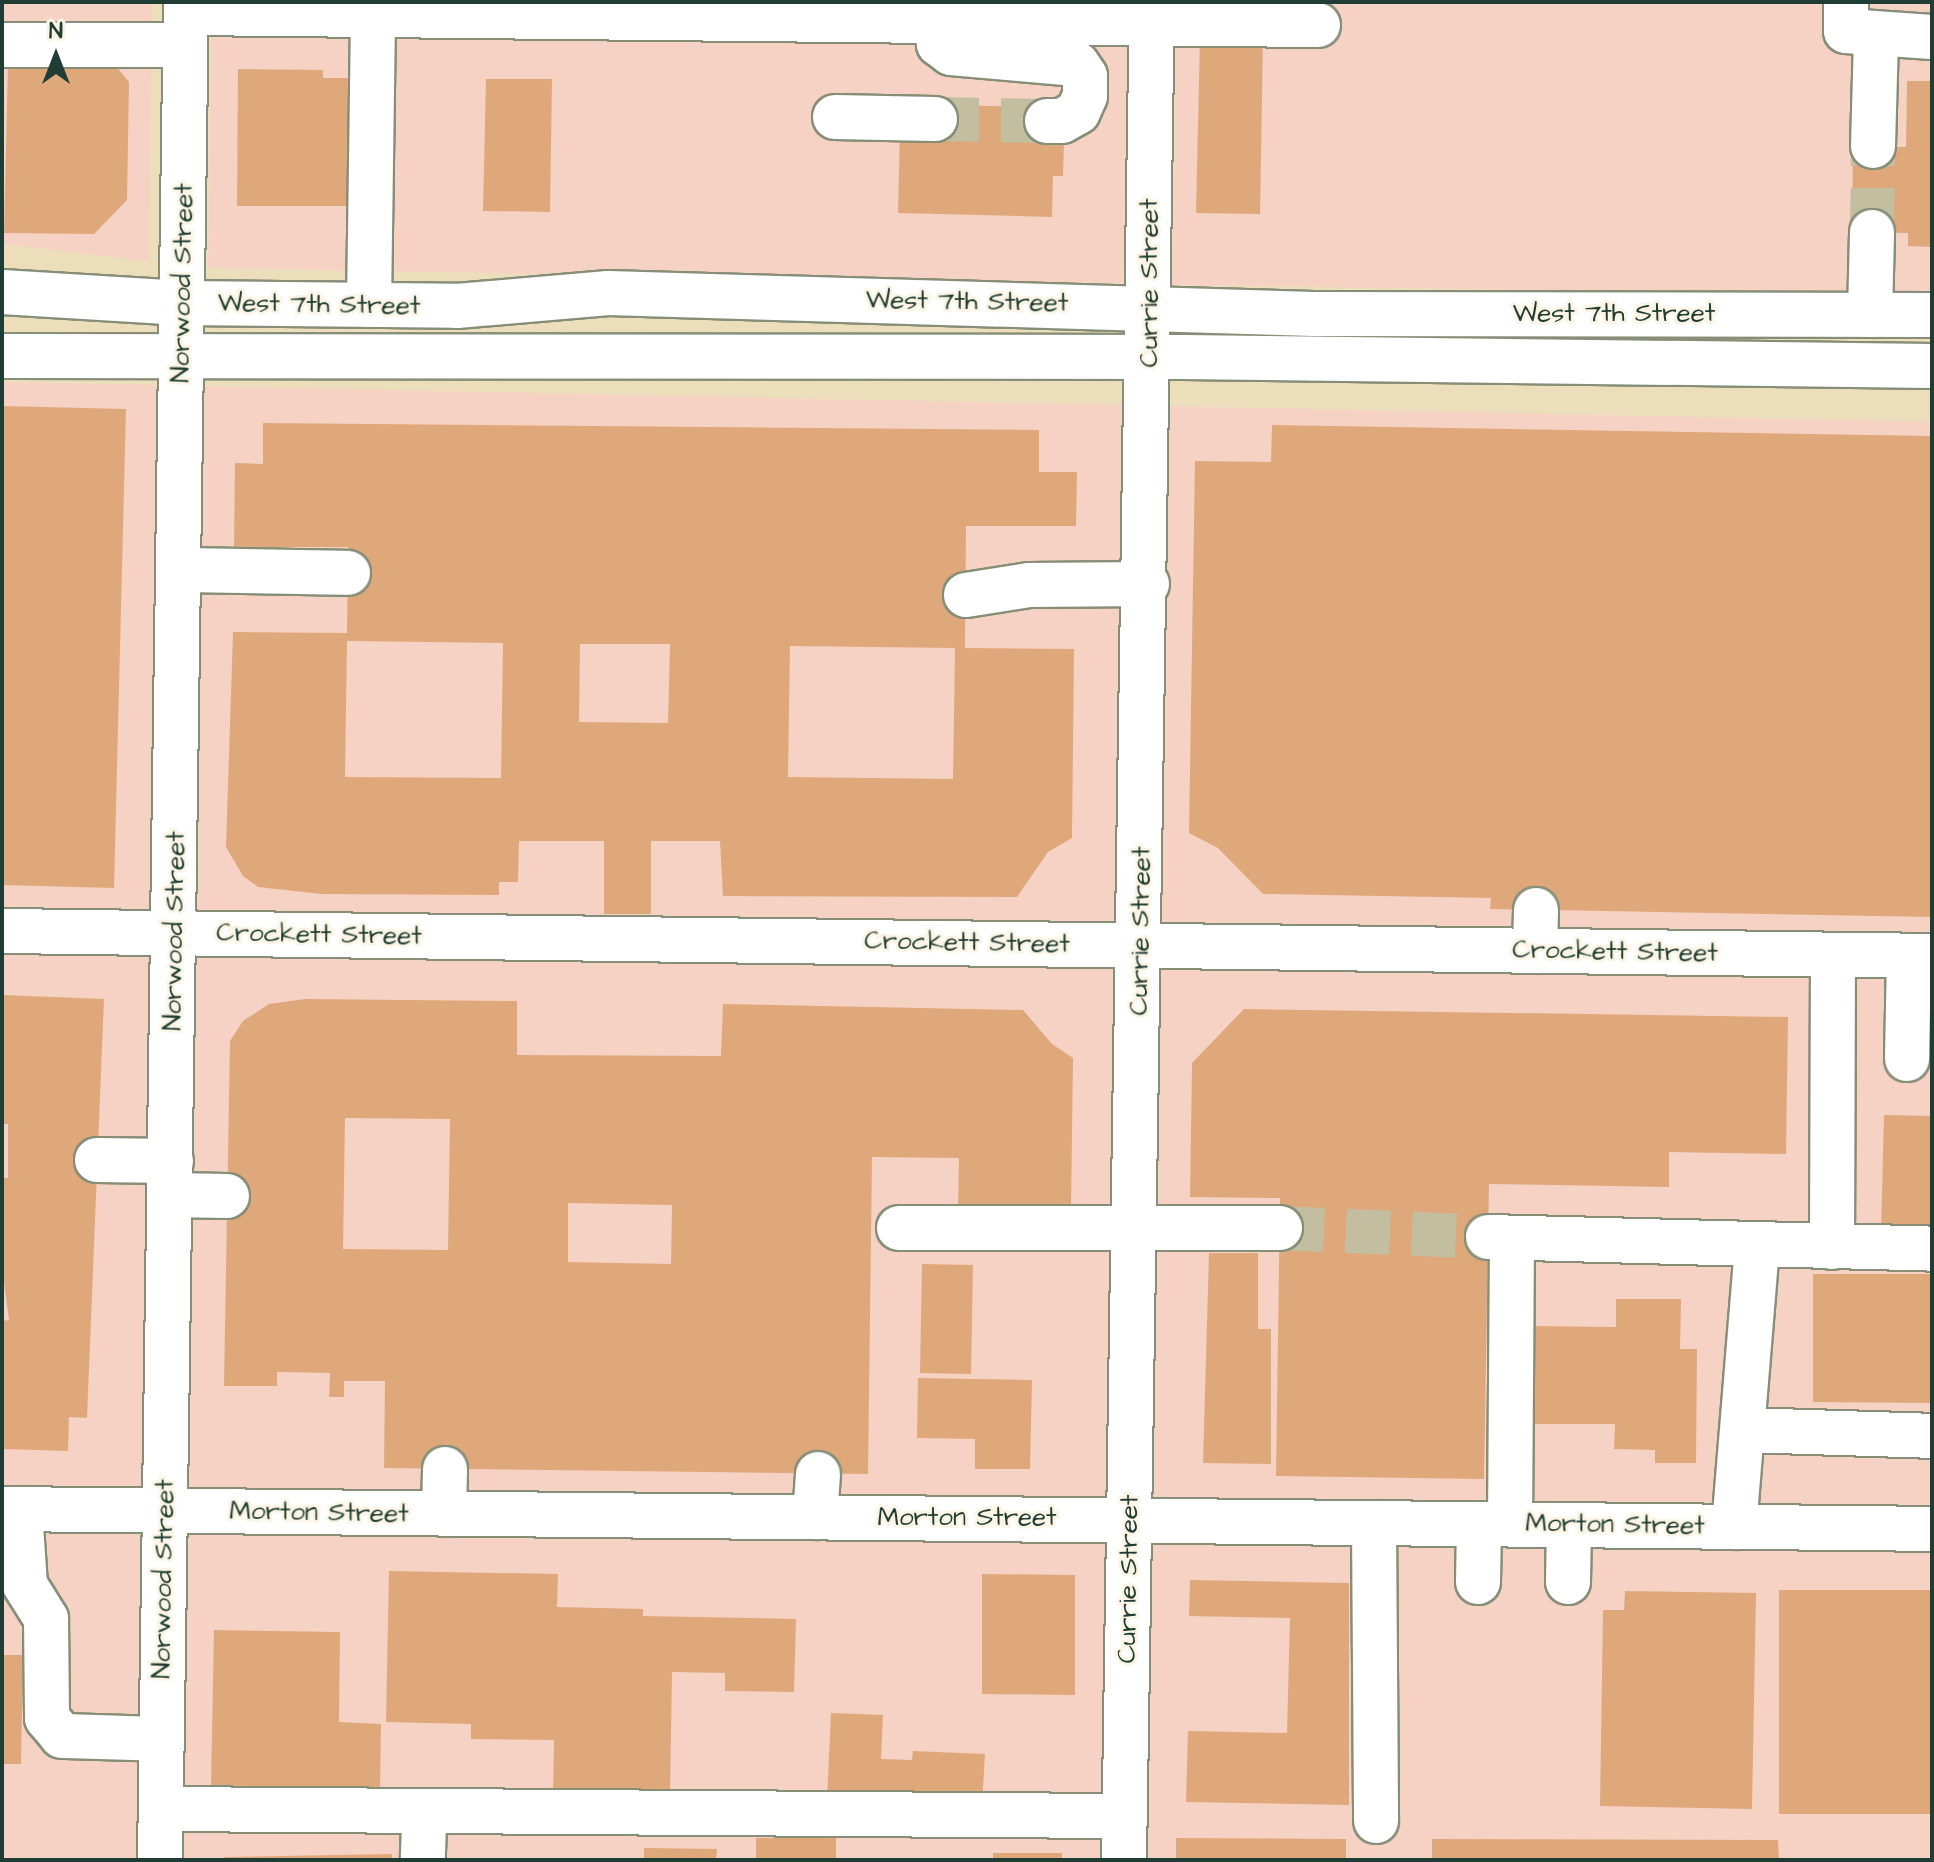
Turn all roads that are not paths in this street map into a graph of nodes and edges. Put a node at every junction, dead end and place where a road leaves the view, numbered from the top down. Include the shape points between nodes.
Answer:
1 (1846, 2) edge
2 (1152, 12) edge
3 (917, 14) edge
4 (373, 15) junction
5 (186, 20) edge
6 (1318, 25) dead end
7 (1876, 36) junction
8 (1932, 37) edge
9 (2, 45) edge
10 (835, 117) dead end
11 (935, 119) tunnel mouth
12 (1047, 121) tunnel mouth
13 (1873, 146) tunnel mouth
14 (1872, 232) tunnel mouth
15 (2, 292) edge
16 (183, 303) junction
17 (369, 305) junction
18 (1150, 309) junction
19 (1870, 315) junction
20 (1932, 315) edge
21 (2, 356) edge
22 (182, 356) junction
23 (1150, 357) junction
24 (1932, 366) edge
25 (179, 570) junction
26 (348, 573) dead end
27 (1147, 584) junction
28 (966, 595) dead end
29 (2, 931) edge
30 (176, 933) junction
31 (1140, 946) junction
32 (1833, 955) junction
33 (1920, 956) edge
34 (1906, 1059) edge
35 (97, 1160) dead end
36 (171, 1178) junction
37 (227, 1196) dead end
38 (899, 1228) dead end
39 (1280, 1228) tunnel mouth
40 (1135, 1229) junction
41 (1757, 1246) junction
42 (1832, 1247) junction
43 (1932, 1249) edge
44 (1745, 1430) junction
45 (1932, 1436) edge
46 (445, 1469) dead end
47 (818, 1474) dead end
48 (11, 1509) edge
49 (165, 1511) junction
50 (444, 1514) junction
51 (815, 1517) junction
52 (1130, 1520) junction
53 (1374, 1523) junction
54 (1495, 1524) junction
55 (1569, 1525) junction
56 (1734, 1527) junction
57 (1932, 1529) edge
58 (1478, 1582) dead end
59 (1568, 1582) dead end
60 (162, 1739) junction
61 (161, 1809) junction
62 (417, 1811) junction
63 (1125, 1816) junction
64 (1376, 1821) dead end
65 (160, 1860) edge
66 (423, 1860) edge
67 (1124, 1860) edge

1 - 7 street via 1846,31
2 - 3 street
2 - 6 street
2 - 18 street, Currie Street
3 - 4 street
3 - 12 street via 951,53 1077,64 1085,76 1078,112 1062,121
4 - 5 street
4 - 17 street
5 - 9 street
5 - 16 street, Norwood Street
7 - 8 street
7 - 13 street
10 - 11 street
14 - 19 street
15 - 16 street, West 7th Street
16 - 17 street, West 7th Street
16 - 22 street, Norwood Street
17 - 18 street, West 7th Street via 457,306 608,293
18 - 19 street, West 7th Street
18 - 23 street, Currie Street
19 - 20 street, West 7th Street
21 - 22 street, West 7th Street
22 - 23 street, West 7th Street
22 - 25 street, Norwood Street
23 - 24 street, West 7th Street
23 - 27 street, Currie Street
25 - 26 street
25 - 30 street, Norwood Street
27 - 28 street via 1029,585
27 - 31 street, Currie Street
29 - 30 street, Crockett Street
30 - 31 street, Crockett Street
30 - 36 street, Norwood Street
31 - 32 street, Crockett Street via 1536,930
31 - 40 street, Currie Street
32 - 33 street, Crockett Street
32 - 42 street
33 - 34 street
35 - 36 street
36 - 37 street
36 - 49 street, Norwood Street
38 - 40 street
39 - 40 street
40 - 52 street, Currie Street
41 - 42 street
41 - 44 street
41 - 54 street via 1500,1239
42 - 43 street
44 - 45 street
44 - 56 street
46 - 50 street
47 - 51 street
48 - 49 street, Morton Street
48 - 60 street via 25,1585 46,1619 47,1718 62,1736
49 - 50 street, Morton Street
49 - 60 street, Norwood Street
50 - 51 street, Morton Street
51 - 52 street, Morton Street
52 - 53 street, Morton Street
52 - 63 street, Currie Street
53 - 54 street, Morton Street
53 - 64 street
54 - 55 street, Morton Street
54 - 58 street
55 - 56 street, Morton Street
55 - 59 street
56 - 57 street, Morton Street
60 - 61 street, Norwood Street
61 - 62 street
61 - 65 street, Norwood Street
62 - 63 street
62 - 66 street via 424,1824
63 - 67 street, Currie Street

